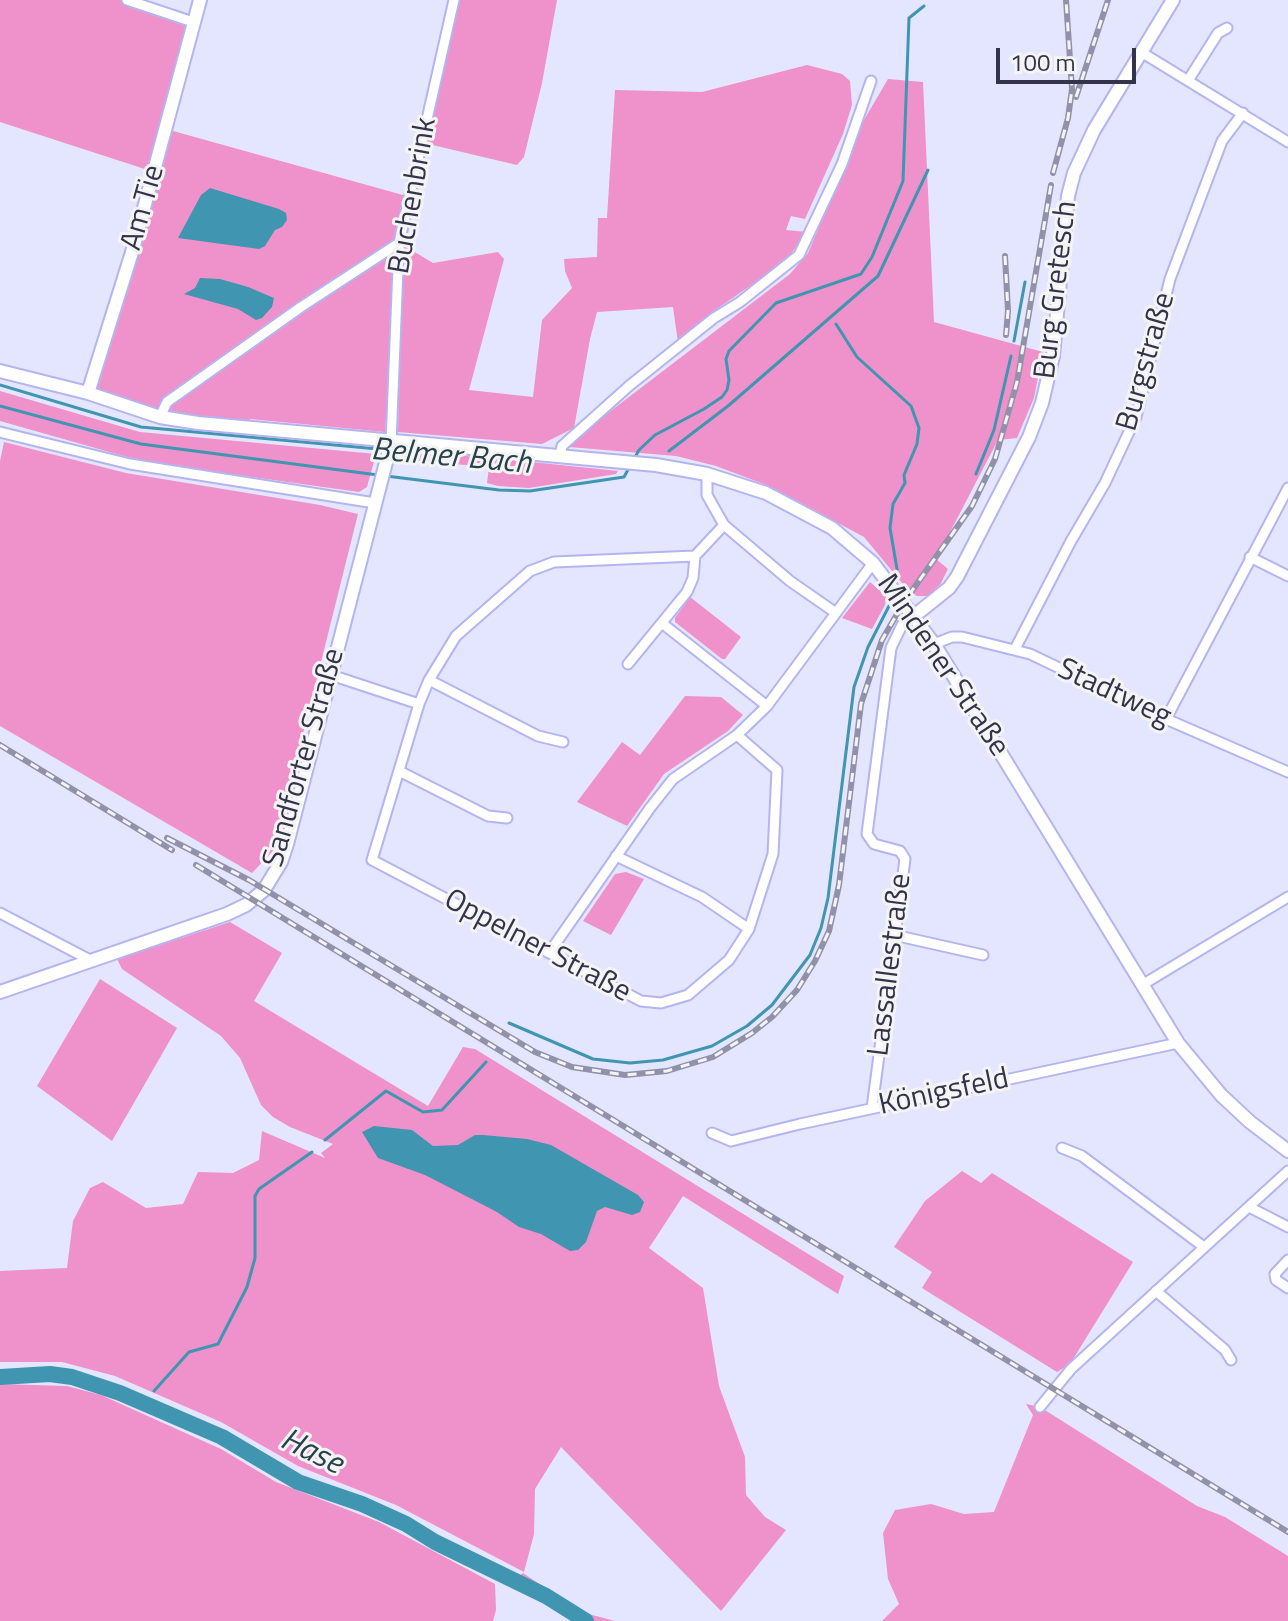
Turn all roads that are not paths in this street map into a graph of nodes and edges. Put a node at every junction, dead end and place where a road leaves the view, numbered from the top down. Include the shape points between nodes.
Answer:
1 (127, 0) edge
2 (200, 0) edge
3 (454, 0) edge
4 (1173, 0) edge
5 (193, 22) junction
6 (1227, 28) dead end
7 (1141, 52) junction
8 (1189, 79) junction
9 (871, 81) dead end
10 (1243, 113) junction
11 (1288, 142) edge
12 (399, 243) junction
13 (0, 371) edge
14 (88, 393) junction
15 (160, 417) junction
16 (0, 432) edge
17 (391, 443) junction
18 (560, 456) junction
19 (707, 474) junction
20 (1288, 488) edge
21 (375, 503) junction
22 (724, 525) junction
23 (695, 556) junction
24 (1250, 557) junction
25 (873, 563) junction
26 (1288, 576) edge
27 (836, 613) junction
28 (914, 616) junction
29 (663, 624) junction
30 (934, 644) junction
31 (1015, 649) junction
32 (628, 664) dead end
33 (331, 675) junction
34 (429, 680) junction
35 (419, 704) junction
36 (767, 706) junction
37 (1166, 719) junction
38 (737, 735) junction
39 (563, 742) dead end
40 (399, 771) junction
41 (1288, 772) edge
42 (507, 818) dead end
43 (616, 856) junction
44 (1288, 897) edge
45 (0, 913) edge
46 (749, 929) junction
47 (894, 935) junction
48 (549, 953) junction
49 (983, 955) dead end
50 (90, 960) junction
51 (1142, 985) junction
52 (0, 992) edge
53 (1178, 1043) junction
54 (872, 1108) junction
55 (712, 1133) dead end
56 (1062, 1148) dead end
57 (1288, 1151) edge
58 (1288, 1171) edge
59 (1249, 1207) junction
60 (1288, 1227) edge
61 (1204, 1247) junction
62 (1288, 1260) edge
63 (1288, 1288) edge
64 (1156, 1291) junction
65 (1231, 1360) dead end
66 (1040, 1407) dead end

1 - 5 street
2 - 5 street, Am Tie
3 - 12 street, Buchenbrink
4 - 7 street, Burg Gretesch
5 - 14 street, Am Tie via 133,249
6 - 8 street via 1218,33
7 - 8 street
7 - 28 street, Burg Gretesch via 1083,151 1071,184 1053,356 1029,437 957,577
8 - 10 street
9 - 18 street via 842,164 799,255 629,386 562,446
10 - 11 street
10 - 31 street, Burgstraße via 1222,141 1170,279 1136,417
12 - 15 street via 167,402
12 - 17 street, Buchenbrink
13 - 14 street, Mindener Straße
14 - 15 street, Mindener Straße
15 - 17 street, Mindener Straße
16 - 21 street via 130,464
17 - 18 street, Mindener Straße
17 - 21 street, Sandforter Straße
18 - 19 street, Mindener Straße
19 - 22 street via 707,495
19 - 25 street, Mindener Straße via 793,506 832,528
20 - 24 street
21 - 33 street, Sandforter Straße
22 - 23 street
22 - 27 street
23 - 29 street via 687,592
23 - 34 street via 554,562 530,571 456,636
24 - 26 street
24 - 37 street
25 - 27 street
25 - 28 street, Mindener Straße
27 - 36 street
28 - 30 street, Mindener Straße
28 - 47 street, Lassallestraße via 902,625 891,648 867,834 874,844 900,851 905,859
29 - 32 street
29 - 36 street
30 - 31 street, Stadtweg via 952,637
30 - 51 street, Mindener Straße
31 - 37 street, Stadtweg
33 - 35 street
33 - 50 street, Sandforter Straße via 287,844 264,890 227,914
34 - 35 street
34 - 39 street via 538,736
35 - 40 street
36 - 38 street
37 - 41 street, Stadtweg
38 - 43 street via 673,779
38 - 46 street, Oppelner Straße via 777,770 773,854
40 - 42 street via 488,816
40 - 48 street, Oppelner Straße via 372,860
43 - 46 street via 702,897
43 - 48 street
44 - 51 street
45 - 50 street
46 - 48 street, Oppelner Straße via 714,975 688,995 661,1003 641,1001
47 - 49 street
47 - 54 street, Lassallestraße
50 - 52 street, Sandforter Straße
51 - 53 street, Mindener Straße
53 - 54 street, Königsfeld
53 - 57 street, Mindener Straße via 1221,1095
54 - 55 street, Königsfeld via 731,1141
56 - 61 street via 1082,1156
58 - 59 street
59 - 60 street
59 - 61 street
61 - 64 street
62 - 63 street via 1275,1274
64 - 65 street
64 - 66 street via 1071,1369

